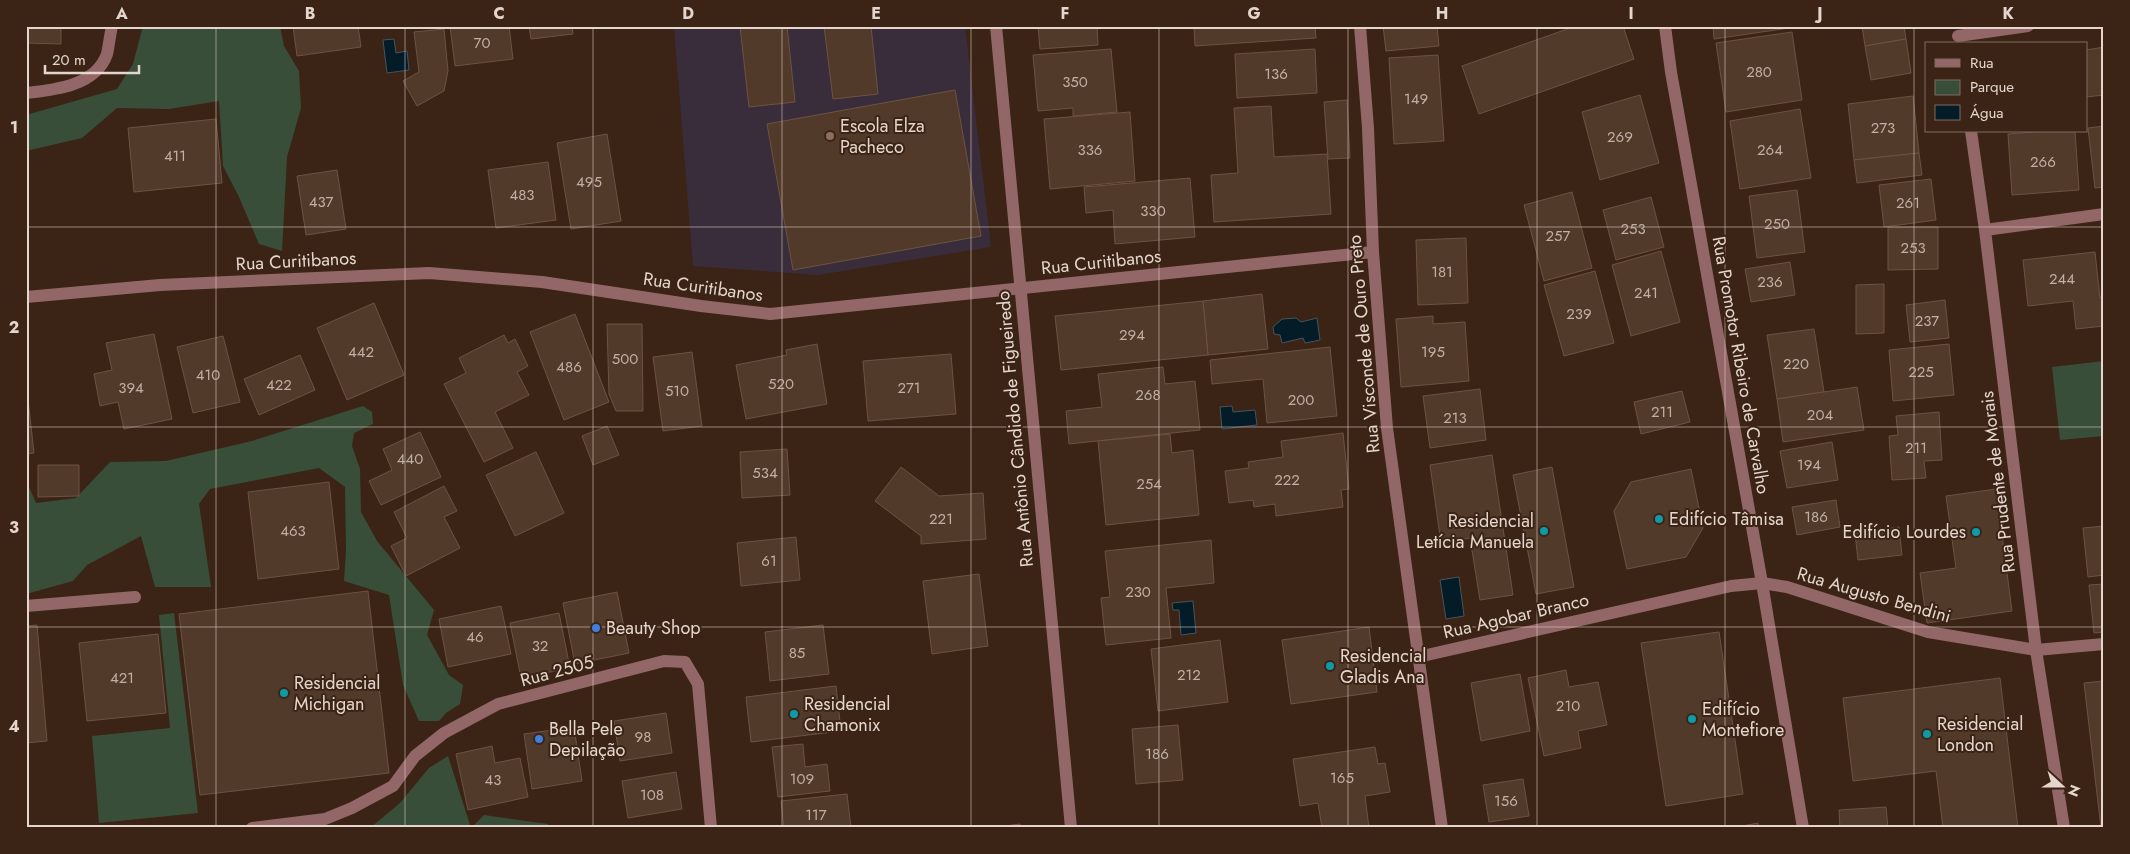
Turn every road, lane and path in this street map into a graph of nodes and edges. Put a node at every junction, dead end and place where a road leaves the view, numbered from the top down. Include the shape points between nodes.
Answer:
1 (112, 26) edge
2 (996, 26) edge
3 (1360, 26) edge
4 (1665, 26) edge
5 (2028, 26) edge
6 (1958, 35) edge
7 (26, 93) edge
8 (1971, 132) edge
9 (2104, 214) edge
10 (1985, 230) junction
11 (1373, 252) junction
12 (1019, 288) junction
13 (26, 297) edge
14 (1762, 583) junction
15 (135, 597) dead end
16 (26, 606) edge
17 (2104, 644) edge
18 (2036, 650) junction
19 (1418, 657) junction
20 (252, 828) edge
21 (711, 828) edge
22 (1070, 828) edge
23 (1442, 828) edge
24 (1803, 828) edge
25 (2064, 828) edge

1 - 7 street via 106,55 92,75 59,90
2 - 12 street, Rua Antônio Cândido de Figueiredo
3 - 11 street, Rua Visconde de Ouro Preto
4 - 14 street, Rua Promotor Ribeiro de Carvalho
5 - 6 street
8 - 10 street, Rua Prudente de Morais
9 - 10 street
10 - 18 street, Rua Prudente de Morais
11 - 12 street, Rua Curitibanos
11 - 19 street, Rua Visconde de Ouro Preto via 1387,428
12 - 13 street, Rua Curitibanos via 770,314 542,282 429,273 160,286
12 - 22 street, Rua Antônio Cândido de Figueiredo
14 - 18 street, Rua Augusto Bendini via 1787,587 1928,632
14 - 19 street, Rua Agobar Branco via 1731,586
14 - 24 street, Rua Promotor Ribeiro de Carvalho
15 - 16 street
17 - 18 street, Rua Augusto Bendini
18 - 25 street, Rua Prudente de Morais
19 - 23 street
20 - 21 street, Rua 2505 via 325,819 352,808 393,786 415,756 444,733 498,704 664,661 685,662 698,684

